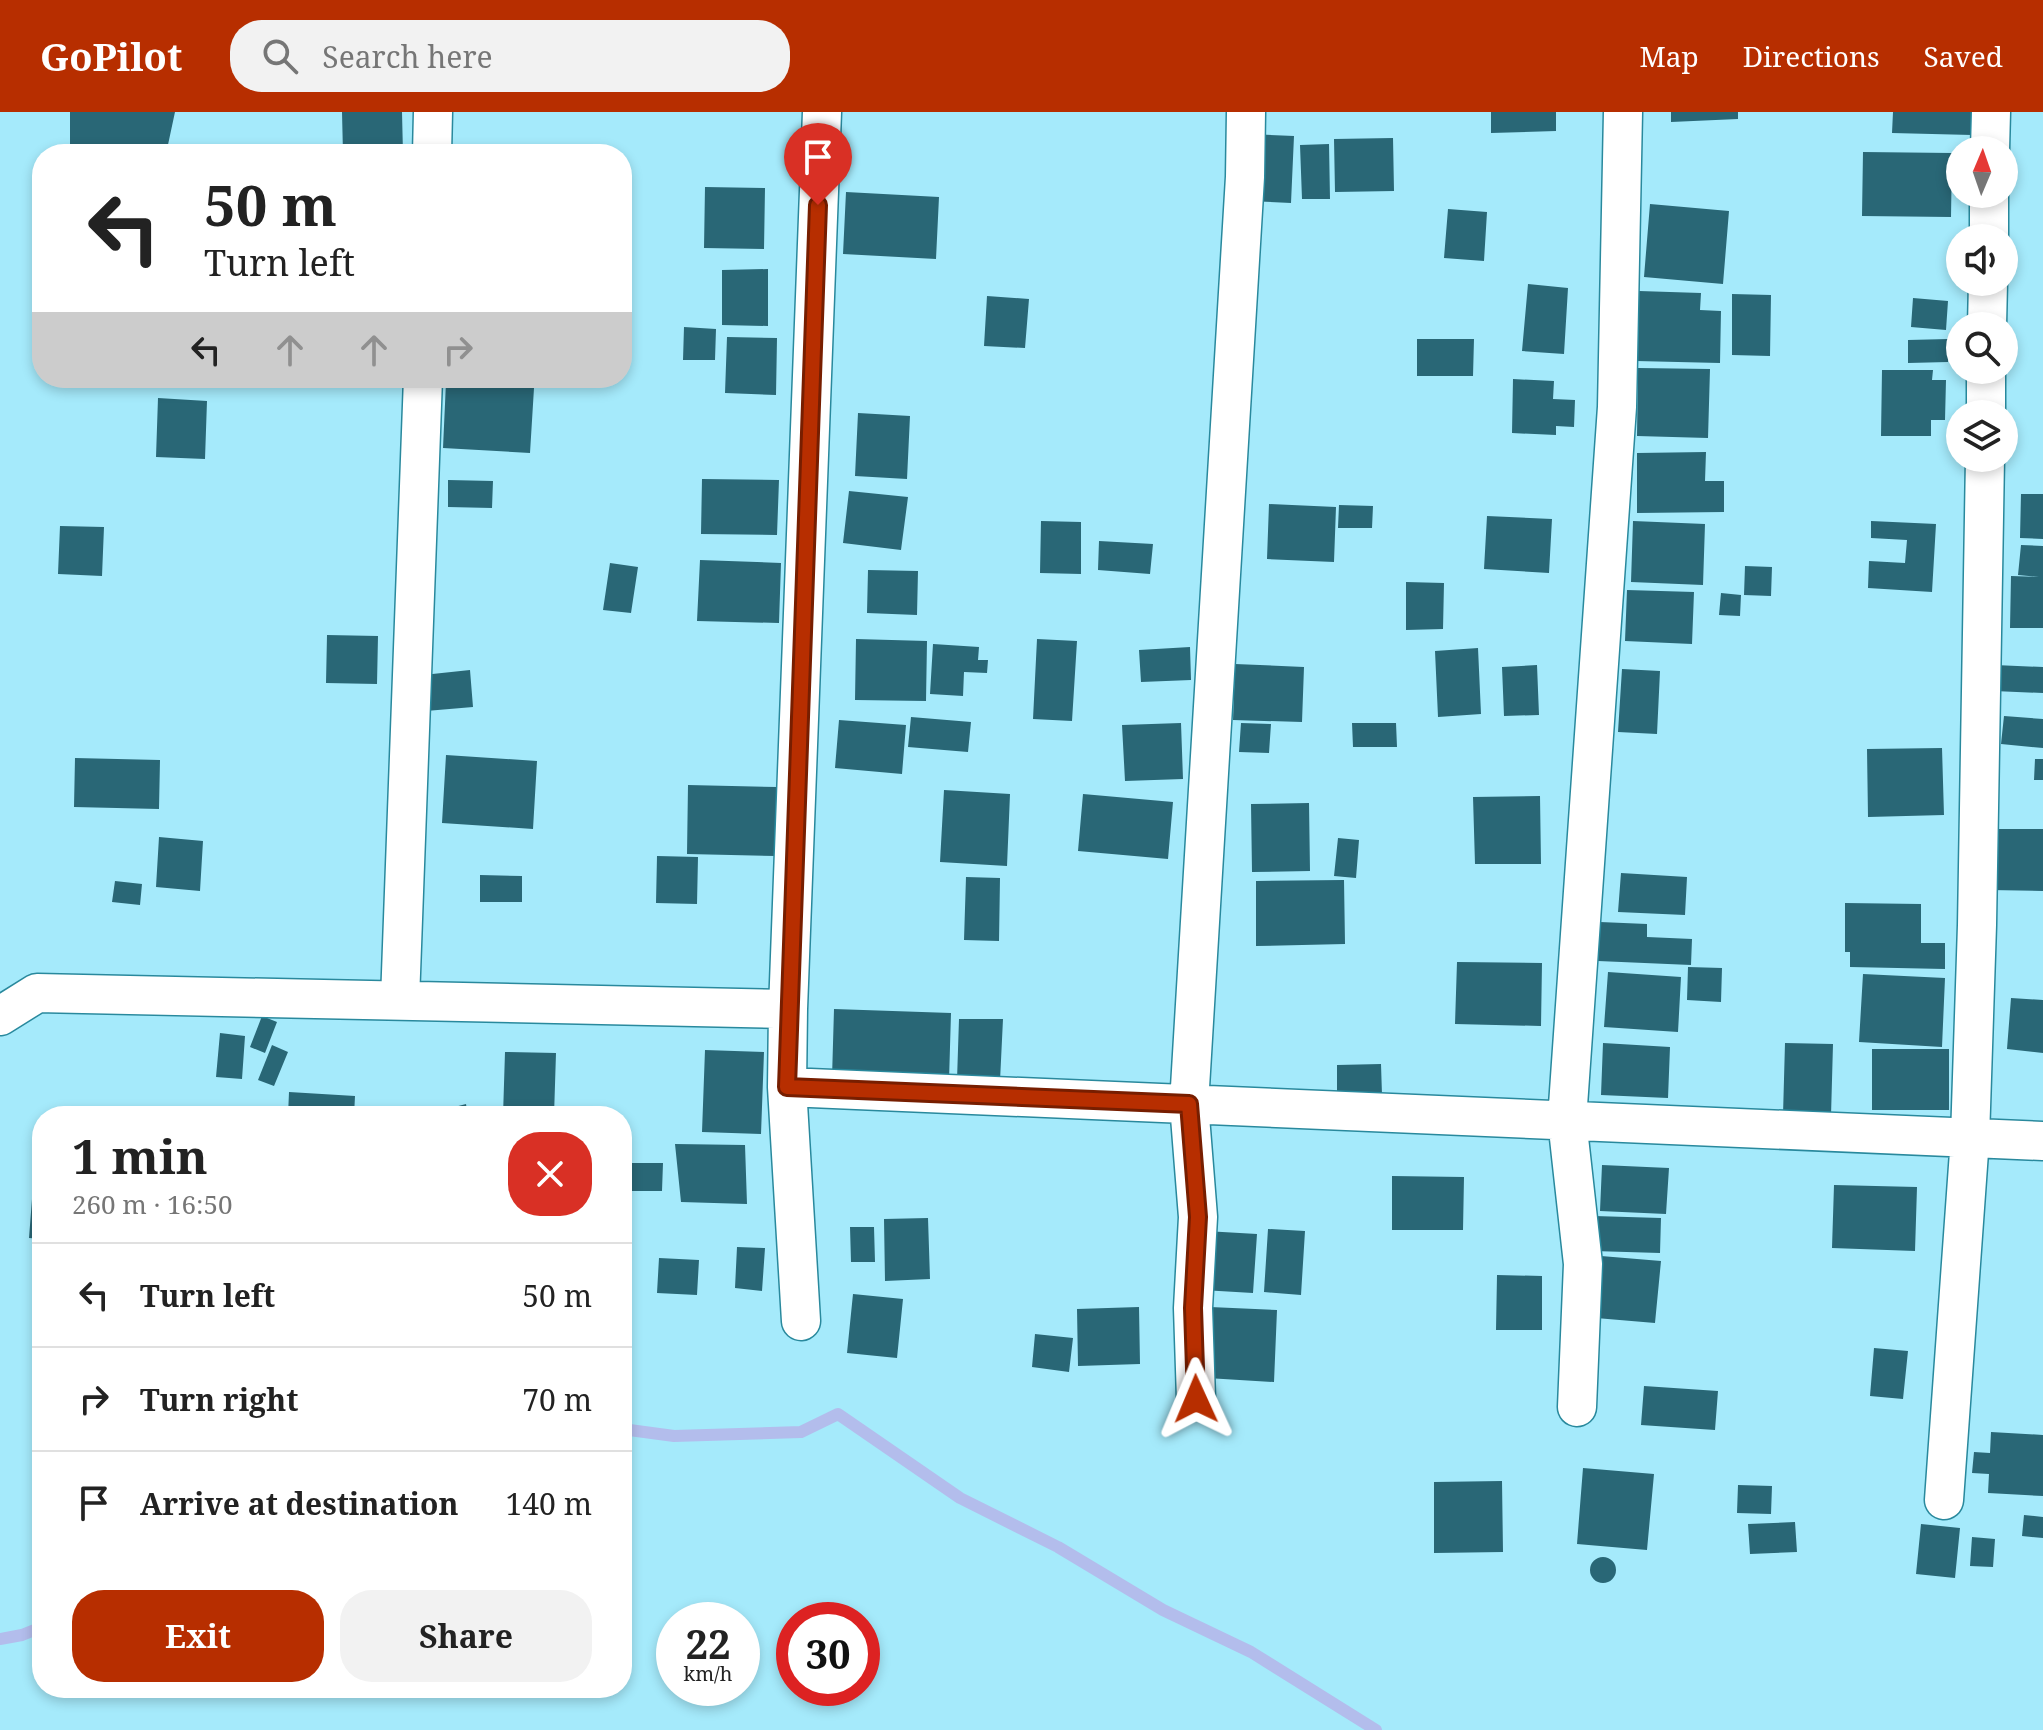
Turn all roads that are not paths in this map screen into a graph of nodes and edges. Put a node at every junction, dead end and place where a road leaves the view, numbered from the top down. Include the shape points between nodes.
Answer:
1 (433, 112) edge
2 (822, 112) edge
3 (1246, 112) edge
4 (1623, 112) edge
5 (1991, 112) edge
6 (1990, 136) edge
7 (432, 144) edge
8 (423, 388) edge
9 (1985, 472) edge
10 (400, 1000) junction
11 (788, 1009) junction
12 (0, 1016) edge
13 (787, 1087) junction
14 (1189, 1104) junction
15 (1567, 1120) junction
16 (1970, 1138) junction
17 (2043, 1141) edge
18 (801, 1321) dead end
19 (1196, 1399) dead end
20 (1577, 1407) dead end
21 (1944, 1500) dead end

1 - 7 street
2 - 11 street
3 - 14 street
4 - 15 street via 1617,407
5 - 6 street
8 - 10 street
9 - 16 street
10 - 11 street
10 - 12 street via 37,993
11 - 13 street
13 - 14 street
13 - 18 street
14 - 15 street
14 - 19 street via 1198,1217
15 - 16 street
15 - 20 street via 1583,1264
16 - 17 street
16 - 21 street

